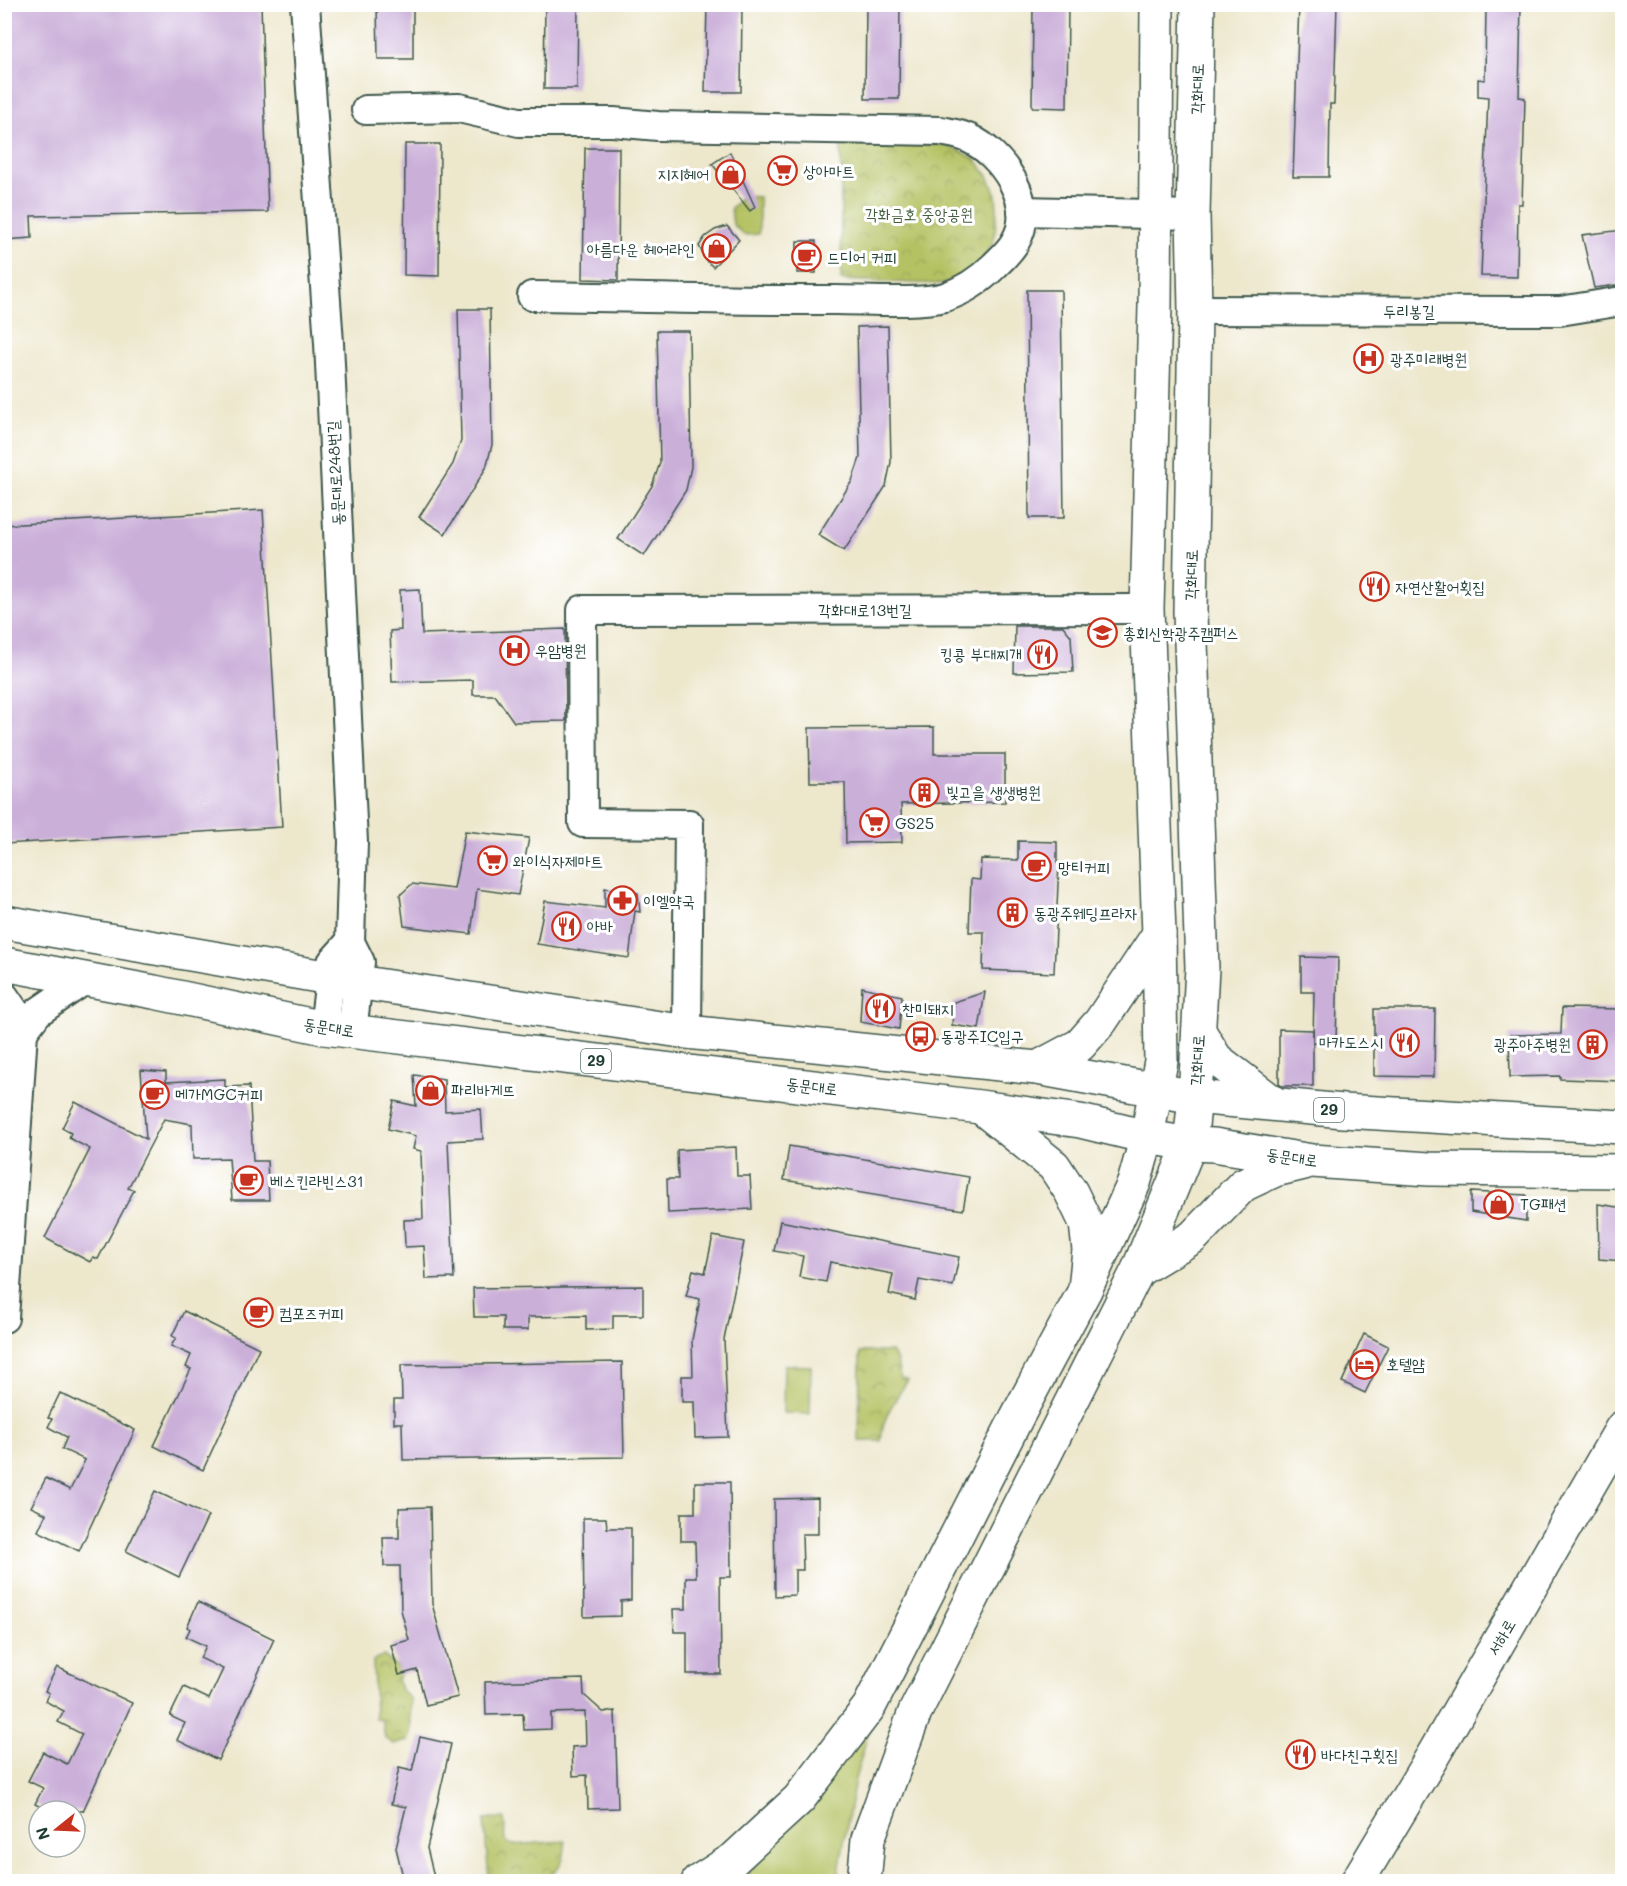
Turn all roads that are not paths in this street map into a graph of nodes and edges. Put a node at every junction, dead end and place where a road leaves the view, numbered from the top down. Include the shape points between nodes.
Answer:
1 (305, 4) edge
2 (1156, 4) edge
3 (1198, 4) edge
4 (366, 110) dead end
5 (1022, 211) junction
6 (1154, 214) junction
7 (1193, 215) junction
8 (532, 296) dead end
9 (1623, 301) edge
10 (1195, 310) junction
11 (1147, 609) junction
12 (4, 922) edge
13 (1158, 934) junction
14 (4, 964) edge
15 (86, 979) junction
16 (344, 980) junction
17 (4, 996) edge
18 (338, 1030) junction
19 (1199, 1031) junction
20 (23, 1032) junction
21 (687, 1032) junction
22 (1037, 1068) junction
23 (1156, 1090) junction
24 (1195, 1097) junction
25 (1275, 1104) junction
26 (980, 1107) junction
27 (1623, 1127) edge
28 (1147, 1137) junction
29 (1190, 1144) junction
30 (1312, 1161) junction
31 (1623, 1171) edge
32 (1138, 1270) junction
33 (1085, 1290) junction
34 (4, 1318) edge
35 (1623, 1428) edge
36 (1378, 1845) junction
37 (698, 1881) edge
38 (864, 1881) edge
39 (1339, 1881) edge
40 (1357, 1881) edge
41 (1375, 1881) edge

1 - 16 street, 동문대로248번길 via 329,343 353,842 350,942 360,962
2 - 6 main road
3 - 7 main road, 각화대로
4 - 5 street via 459,108 519,122 941,131 969,138 994,158 1017,188
5 - 6 street
5 - 8 street via 1016,240 1005,255 975,281 943,297 810,300
6 - 7 street
6 - 11 main road
7 - 10 main road, 각화대로
9 - 10 street, 두리봉길 via 1560,311
10 - 19 main road, 각화대로 via 1190,612 1202,968
11 - 13 main road
11 - 21 street, 각화대로13번길 via 582,610 583,823 688,824
12 - 16 main road, 29
13 - 22 main road via 1101,1021 1080,1045
13 - 23 main road via 1161,1061
14 - 15 main road, 동문대로 / 29
15 - 18 main road, 동문대로 / 29
15 - 20 street via 38,1012
16 - 18 street, 동문대로248번길
16 - 21 main road, 29
17 - 20 street
18 - 26 main road, 동문대로 / 29
19 - 24 main road, 각화대로
19 - 25 main road via 1216,1059
20 - 34 street
21 - 22 main road, 29
22 - 23 main road, 29
23 - 24 main road, 29
23 - 28 main road
24 - 25 main road, 29
24 - 29 main road, 각화대로
25 - 27 main road, 29
26 - 28 main road, 동문대로 / 29 via 1080,1121
26 - 33 main road via 1054,1166 1071,1192 1086,1223 1089,1250
28 - 29 main road, 동문대로 / 29
28 - 33 main road via 1134,1183
29 - 30 main road, 동문대로 / 29
29 - 32 main road, 각화대로
30 - 31 main road, 동문대로 / 29 via 1429,1168
30 - 32 main road via 1275,1170 1243,1185 1193,1237
32 - 38 main road, 각화대로 via 915,1712 868,1839
33 - 37 main road via 869,1707 799,1799 734,1859
35 - 36 main road, 서하로
36 - 39 street
36 - 40 main road, 서하로
36 - 41 street

